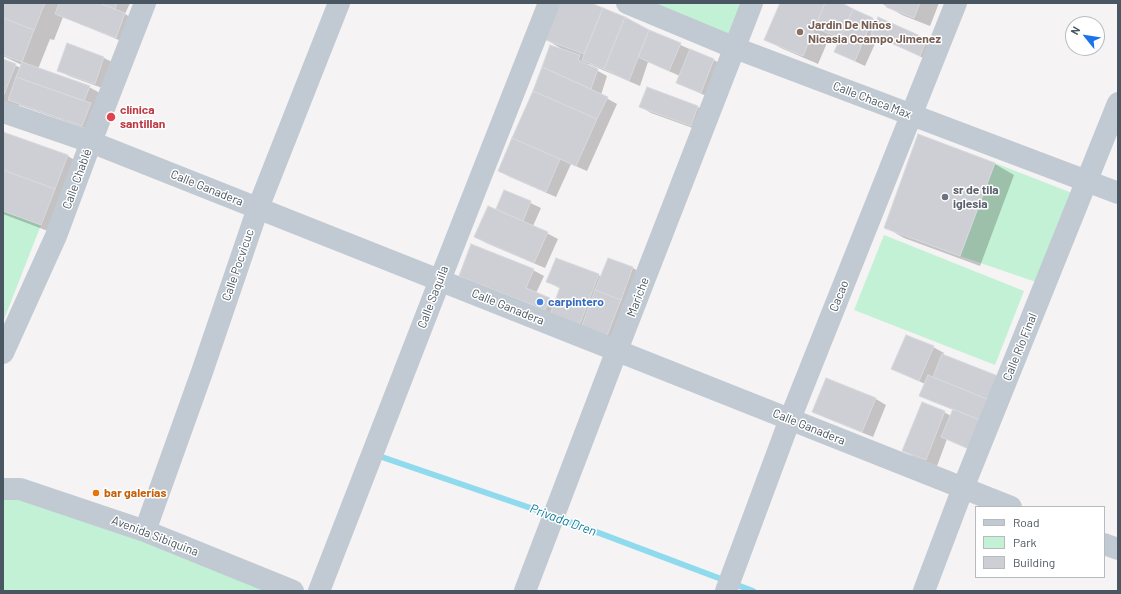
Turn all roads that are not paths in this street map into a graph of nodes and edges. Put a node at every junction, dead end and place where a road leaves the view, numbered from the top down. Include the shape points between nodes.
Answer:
1 (145, 3) edge
2 (339, 3) edge
3 (550, 3) edge
4 (627, 3) edge
5 (752, 3) edge
6 (956, 3) edge
7 (735, 48) junction
8 (1118, 103) edge
9 (3, 112) edge
10 (911, 116) junction
11 (91, 142) junction
12 (1087, 181) junction
13 (1118, 193) edge
14 (258, 208) junction
15 (440, 280) junction
16 (617, 350) junction
17 (3, 353) edge
18 (790, 419) junction
19 (7, 487) edge
20 (964, 488) junction
21 (1009, 506) edge
22 (145, 531) junction
23 (1105, 544) edge
24 (1118, 550) edge
25 (293, 591) edge
26 (319, 591) edge
27 (525, 591) edge
28 (726, 591) edge
29 (924, 591) edge

1 - 11 street, Calle Chablé
2 - 14 street, Calle Pocvicuc
3 - 15 street, Calle Saquila
4 - 7 street, Calle Chaca Max
5 - 7 street, Mariche
6 - 10 street, Cacao
7 - 10 street, Calle Chaca Max
7 - 16 street, Mariche
8 - 12 street, Calle Río Final
9 - 11 street, Calle Ganadera
10 - 12 street, Calle Chaca Max
10 - 18 street, Cacao
11 - 14 street, Calle Ganadera
11 - 17 street, Calle Chablé via 56,236
12 - 13 street, Calle Chaca Max
12 - 20 street, Calle Río Final
14 - 15 street, Calle Ganadera
14 - 22 street, Calle Pocvicuc
15 - 16 street, Calle Ganadera
15 - 26 street, Calle Saquila
16 - 18 street, Calle Ganadera
16 - 27 street, Mariche
18 - 20 street, Calle Ganadera
18 - 28 street, Cacao
19 - 22 street, Avenida Sibiquina via 20,489
20 - 21 street, Calle Ganadera
20 - 29 street, Calle Río Final
22 - 25 street, Avenida Sibiquina
23 - 24 street

